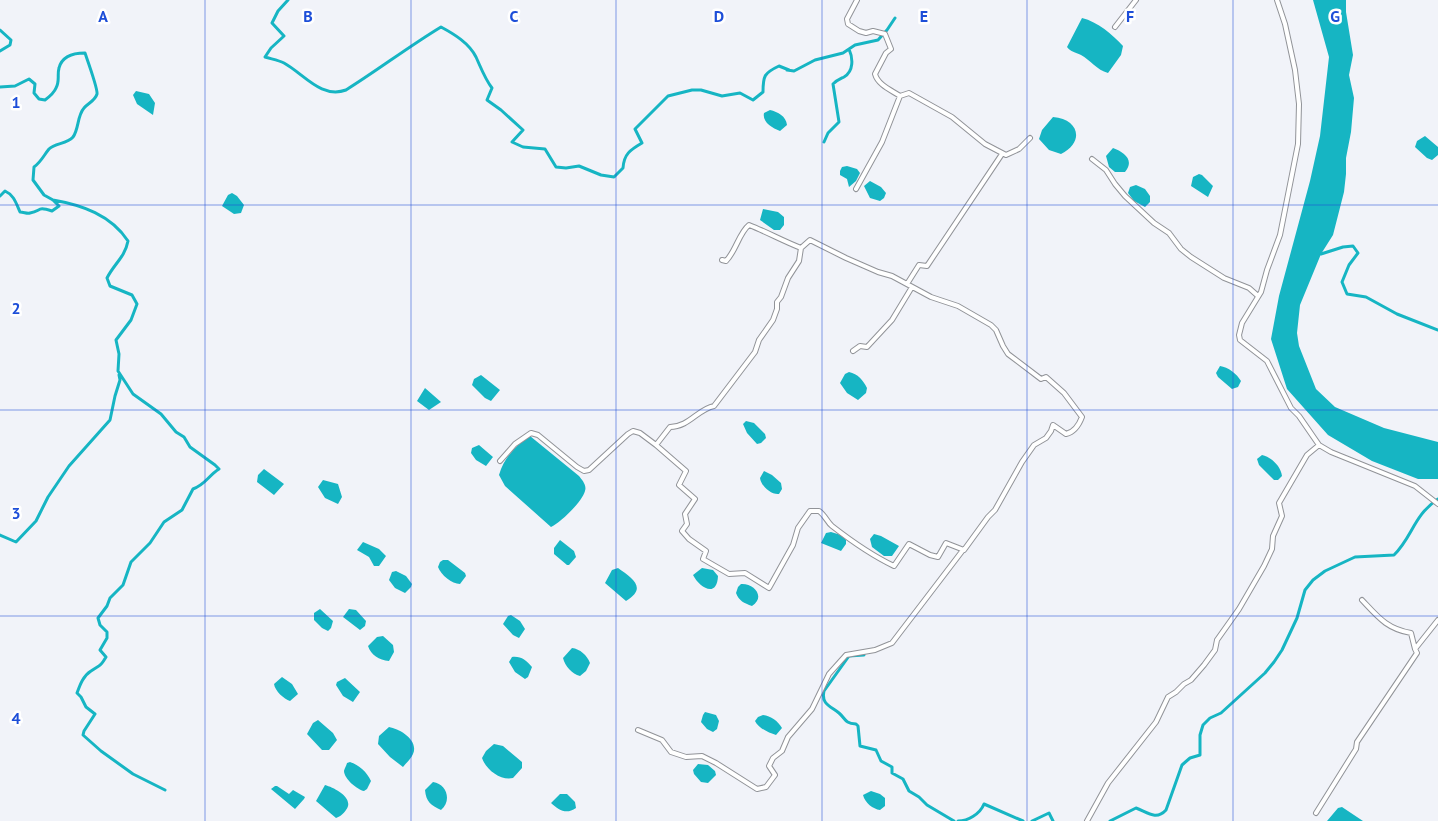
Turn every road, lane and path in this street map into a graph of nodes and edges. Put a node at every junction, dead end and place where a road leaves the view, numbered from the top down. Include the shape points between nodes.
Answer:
1 (857, 0) edge
2 (1136, 0) edge
3 (1276, 0) edge
4 (1115, 27) dead end
5 (900, 96) junction
6 (1030, 138) dead end
7 (1002, 154) junction
8 (1092, 159) dead end
9 (856, 189) dead end
10 (801, 248) junction
11 (722, 260) dead end
12 (910, 286) junction
13 (1258, 296) junction
14 (853, 351) dead end
15 (1319, 444) junction
16 (656, 445) junction
17 (500, 461) dead end
18 (1438, 504) edge
19 (963, 550) junction
20 (1362, 600) dead end
21 (1438, 620) edge
22 (1415, 649) junction
23 (638, 730) dead end
24 (1316, 813) dead end
25 (1087, 821) edge

1 - 5 street via 847,19 848,24 859,31 883,34 891,49 874,74
2 - 4 street
3 - 13 street via 1295,70 1299,104 1298,144 1280,234
5 - 7 street via 909,93 946,113
5 - 9 street via 882,142
6 - 7 street via 1019,149
7 - 12 street via 927,266 919,265
8 - 13 street via 1106,170 1125,196 1169,233 1181,249
10 - 11 street via 749,225 730,257
10 - 12 street via 810,240
10 - 16 street via 799,261 777,302 773,320 755,352 714,406 678,427 670,427
12 - 14 street via 886,327 867,348 860,346
12 - 19 street via 958,306 990,325 1008,354 1041,379 1046,377 1052,382 1082,417 1071,433 1066,434 1052,425 1046,438 1034,445 995,510
13 - 15 street via 1242,323 1240,340 1267,361 1286,401
15 - 18 street via 1331,452 1415,486
15 - 25 street via 1307,455 1279,503 1282,516 1273,536 1272,549 1217,640 1215,650 1190,680 1168,697 1156,722 1108,784
16 - 17 street via 633,431 614,445 600,462 584,471 531,433 515,444
16 - 19 street via 686,471 678,485 695,499 686,514 687,524 682,532 706,551 703,559 729,574 745,573 768,588 810,511 820,511 830,525 894,566 908,544 938,557 946,543
19 - 23 street via 892,643 875,650 848,653 829,674 812,708 788,737 782,751 772,758 769,766 775,775 766,787 757,789 702,756 686,757 671,752 662,740
20 - 22 street via 1380,620 1398,631 1411,633
21 - 22 street
22 - 24 street via 1417,653 1357,742 1356,749

